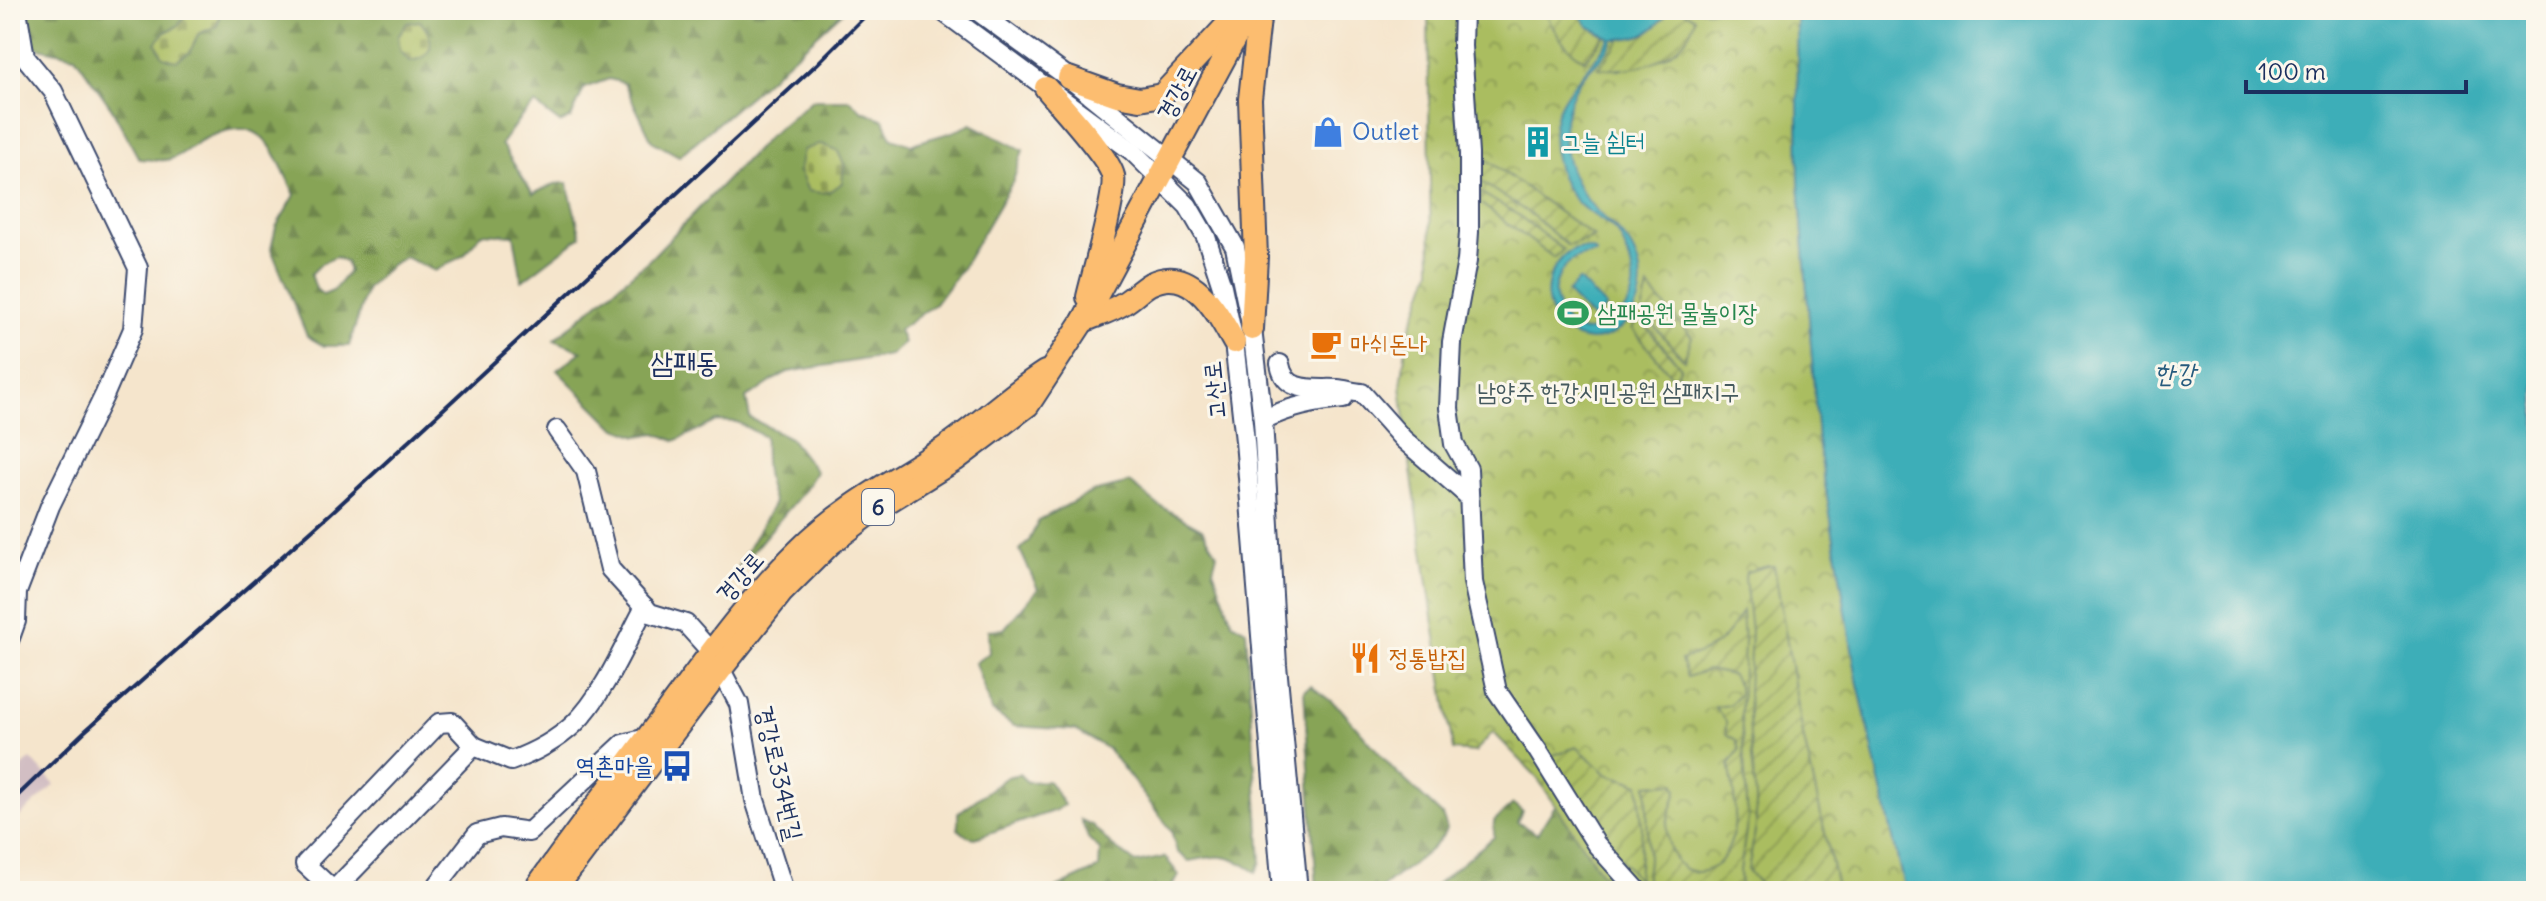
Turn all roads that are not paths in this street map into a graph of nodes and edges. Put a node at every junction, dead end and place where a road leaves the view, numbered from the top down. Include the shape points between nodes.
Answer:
1 (17, 10) edge
2 (941, 10) edge
3 (976, 10) edge
4 (1241, 10) edge
5 (1250, 10) edge
6 (1260, 10) edge
7 (1463, 10) edge
8 (1069, 78) junction
9 (1046, 88) junction
10 (1166, 169) junction
11 (1083, 321) junction
12 (1252, 329) junction
13 (1234, 342) junction
14 (1280, 364) dead end
15 (1263, 420) junction
16 (557, 430) dead end
17 (1403, 439) junction
18 (1468, 496) junction
19 (645, 607) junction
20 (10, 638) edge
21 (716, 661) junction
22 (647, 738) junction
23 (474, 746) junction
24 (333, 890) edge
25 (433, 891) edge
26 (534, 891) edge
27 (554, 891) edge
28 (784, 891) edge
29 (1282, 891) edge
30 (1298, 891) edge
31 (1638, 891) edge

1 - 20 street via 25,57 53,91 138,268 133,329 50,506 17,592
2 - 9 street, 고산로
3 - 8 street, 고산로
4 - 8 main road via 1162,95 1129,97
5 - 10 main road, 경강로 / 6
6 - 12 main road via 1250,99 1256,257
7 - 18 street via 1469,232 1452,342 1449,408 1454,444 1468,469
8 - 10 street, 고산로
9 - 10 street, 고산로 via 1132,151
9 - 11 main road via 1113,176
10 - 11 main road, 경강로 / 6
10 - 12 street, 고산로 via 1198,182 1235,247
10 - 13 street, 고산로 via 1206,237
11 - 13 main road via 1123,304 1151,283 1176,279 1196,288
11 - 21 main road, 경강로 / 6 via 1053,367 943,449 841,513 799,550 743,612
12 - 15 street, 고산로
13 - 29 street, 고산로
14 - 17 street via 1289,384 1362,393
15 - 17 street via 1284,409 1343,399 1362,404 1386,430
15 - 30 street, 고산로 via 1277,665
16 - 19 street via 586,471 610,569
17 - 18 street
18 - 31 street via 1473,582 1497,691 1596,844
19 - 21 street, 경강로334번길 via 686,624
19 - 23 street via 592,704 573,725 511,761
21 - 22 main road, 경강로 / 6
21 - 27 main road, 경강로 / 6
21 - 28 street, 경강로334번길 via 739,704 755,800
22 - 25 street via 623,744 529,832 501,828 477,834
22 - 26 main road, 경강로 / 6
23 - 24 street
23 - 24 street via 452,722 439,723 305,864

